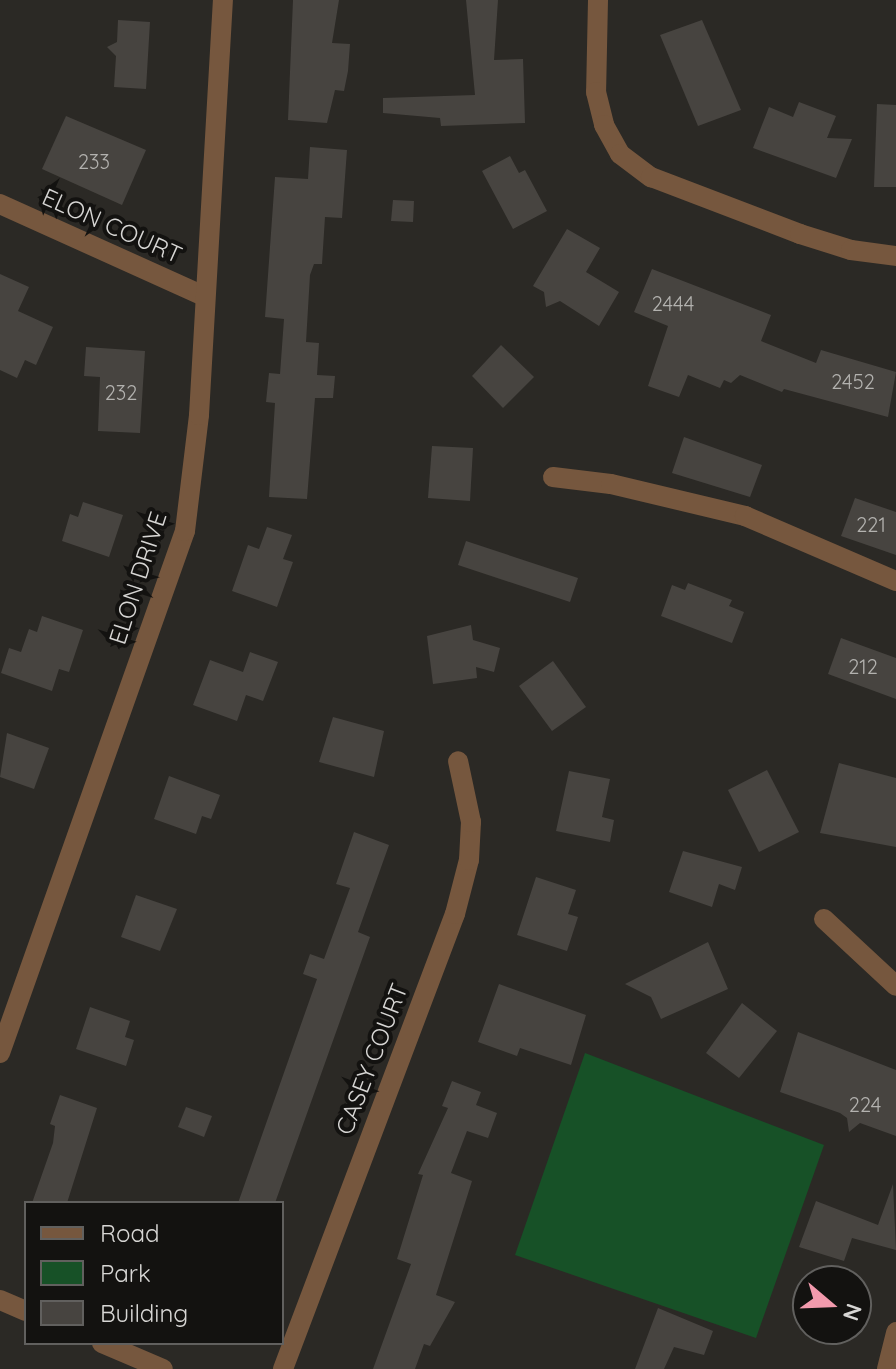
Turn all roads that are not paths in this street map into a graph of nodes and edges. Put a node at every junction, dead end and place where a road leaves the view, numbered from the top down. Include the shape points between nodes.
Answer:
1 (223, 0) edge
2 (598, 0) edge
3 (0, 204) edge
4 (896, 256) edge
5 (202, 295) junction
6 (553, 477) dead end
7 (896, 581) edge
8 (458, 761) dead end
9 (824, 919) dead end
10 (896, 986) edge
11 (0, 1053) edge
12 (0, 1300) edge
13 (24, 1310) edge
14 (896, 1332) edge
15 (107, 1345) edge
16 (163, 1369) edge
17 (283, 1369) edge
18 (887, 1369) edge

1 - 5 street, ELON DRIVE
2 - 4 street via 596,92 604,125 620,154 651,177 800,234 851,250
3 - 5 street, ELON COURT
5 - 11 street, ELON DRIVE via 199,415 185,531
6 - 7 street via 611,484 745,516
8 - 17 street, CASEY COURT via 471,822 469,860 455,914
9 - 10 street
12 - 13 street
14 - 18 street
15 - 16 street

